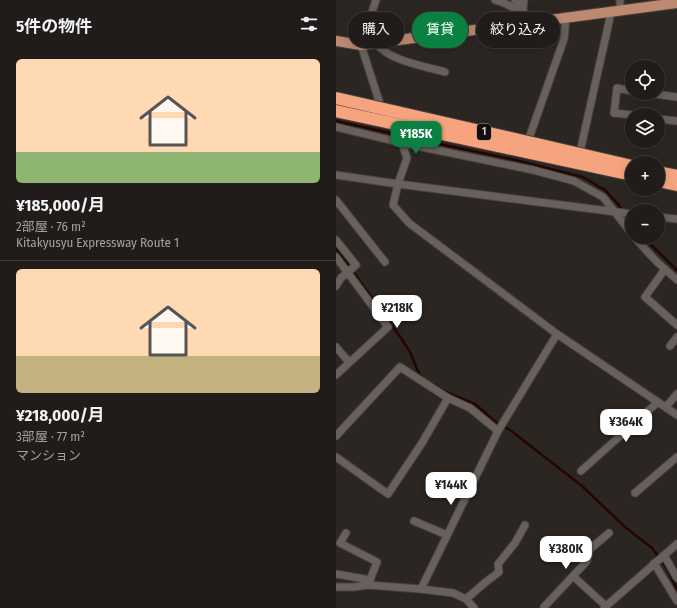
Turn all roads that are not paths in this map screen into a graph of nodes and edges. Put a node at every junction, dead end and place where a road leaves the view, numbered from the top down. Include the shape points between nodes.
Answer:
1 (376, 0) edge
2 (495, 0) edge
3 (515, 0) edge
4 (620, 0) edge
5 (677, 3) edge
6 (524, 6) edge
7 (372, 12) edge
8 (616, 12) junction
9 (566, 18) junction
10 (560, 19) edge
11 (476, 30) edge
12 (404, 40) edge
13 (336, 41) edge
14 (348, 43) edge
15 (362, 48) edge
16 (380, 48) edge
17 (445, 72) dead end
18 (625, 90) edge
19 (665, 95) edge
20 (677, 97) edge
21 (336, 98) edge
22 (336, 111) edge
23 (625, 114) edge
24 (665, 120) edge
25 (677, 121) edge
26 (336, 127) edge
27 (528, 141) dead end
28 (402, 143) junction
29 (580, 152) dead end
30 (625, 164) edge
31 (625, 173) edge
32 (665, 173) edge
33 (336, 175) edge
34 (677, 176) edge
35 (665, 182) edge
36 (398, 184) junction
37 (677, 185) edge
38 (336, 200) edge
39 (613, 212) junction
40 (625, 213) edge
41 (665, 218) edge
42 (677, 219) edge
43 (625, 226) edge
44 (336, 240) edge
45 (640, 244) edge
46 (336, 257) edge
47 (385, 262) dead end
48 (665, 269) junction
49 (348, 273) junction
50 (677, 280) edge
51 (336, 286) edge
52 (677, 325) edge
53 (557, 334) junction
54 (677, 337) edge
55 (670, 346) dead end
56 (336, 347) edge
57 (349, 362) junction
58 (336, 375) edge
59 (677, 394) edge
60 (448, 398) junction
61 (658, 402) junction
62 (666, 408) junction
63 (677, 415) edge
64 (498, 431) junction
65 (336, 436) edge
66 (336, 457) edge
67 (677, 457) edge
68 (581, 471) dead end
69 (635, 493) dead end
70 (414, 521) dead end
71 (525, 524) dead end
72 (346, 532) dead end
73 (609, 533) dead end
74 (447, 535) junction
75 (677, 544) edge
76 (664, 555) junction
77 (654, 563) junction
78 (336, 574) edge
79 (573, 576) junction
80 (677, 578) edge
81 (369, 582) junction
82 (336, 587) edge
83 (421, 589) junction
84 (466, 599) junction
85 (677, 601) edge
86 (605, 607) edge
87 (474, 608) edge
88 (544, 608) edge

1 - 7 street
2 - 6 street
3 - 6 street
4 - 8 street
5 - 8 main road
8 - 9 main road
8 - 29 street
9 - 10 main road
9 - 27 street via 564,39
11 - 12 main road
13 - 14 main road
15 - 28 street via 380,104 396,126
16 - 17 street via 398,59
18 - 23 street via 617,88 614,113
19 - 20 street
21 - 30 highway, 1, bridge
22 - 31 highway, 1, bridge
24 - 25 street
26 - 28 street
28 - 36 street via 407,158
28 - 39 street via 574,181 603,198
32 - 34 highway
33 - 36 street
35 - 37 highway
36 - 39 street
36 - 53 street via 393,205 409,223
38 - 47 street
39 - 40 street
39 - 43 street
41 - 42 street
44 - 49 street via 356,265
45 - 48 street
46 - 49 street
48 - 50 street
48 - 52 street via 645,297
49 - 51 street
49 - 57 street via 388,327
53 - 61 street
53 - 64 street
54 - 55 street
56 - 57 street
57 - 58 street
59 - 62 street
60 - 64 street via 470,408
60 - 65 street via 400,367
60 - 66 street via 388,494
61 - 62 street
61 - 68 street
62 - 63 street
64 - 74 street
67 - 69 street
70 - 74 street
71 - 84 street via 516,543 498,564 499,572
72 - 81 street via 340,543 377,562
73 - 79 street via 590,549 587,562
74 - 83 street
75 - 76 street
76 - 77 street
76 - 80 street
77 - 85 street
77 - 86 street
78 - 81 street
79 - 86 street
79 - 88 street
81 - 82 street via 354,587
81 - 83 street
83 - 84 street via 453,593
84 - 87 street

